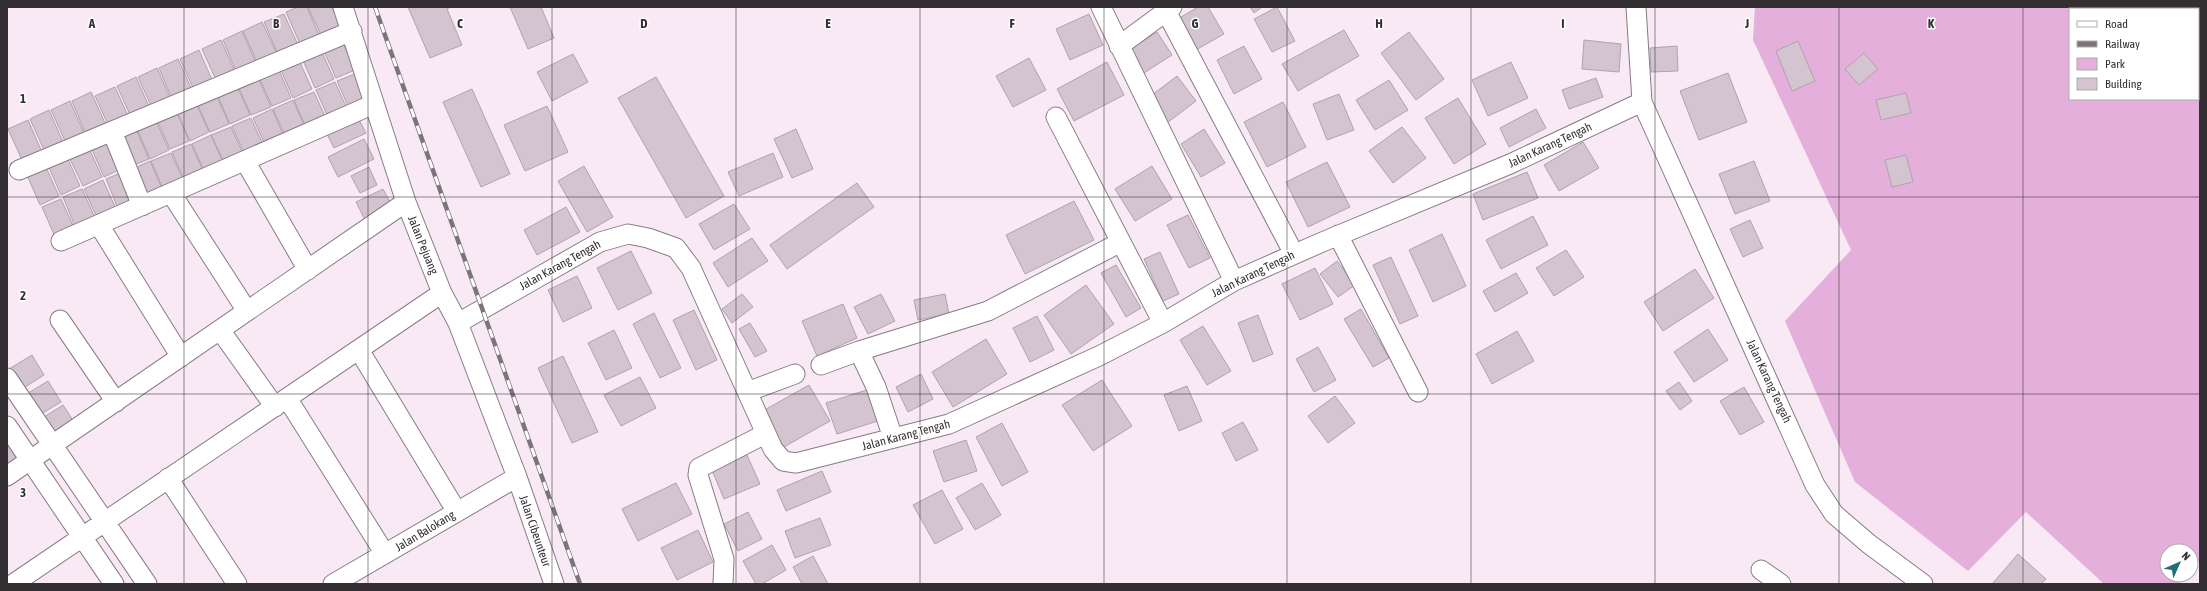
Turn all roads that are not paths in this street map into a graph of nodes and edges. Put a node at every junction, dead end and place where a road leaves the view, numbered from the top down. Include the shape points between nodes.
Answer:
1 (343, 7) edge
2 (1101, 7) edge
3 (1636, 7) edge
4 (1169, 9) edge
5 (352, 30) junction
6 (1118, 46) junction
7 (1642, 102) junction
8 (374, 104) junction
9 (1056, 117) dead end
10 (112, 131) junction
11 (245, 161) junction
12 (19, 170) dead end
13 (170, 193) junction
14 (406, 202) junction
15 (142, 206) junction
16 (99, 225) junction
17 (1338, 235) junction
18 (61, 241) dead end
19 (1121, 242) junction
20 (1294, 254) junction
21 (308, 270) junction
22 (1234, 281) junction
23 (442, 293) junction
24 (247, 312) junction
25 (60, 320) dead end
26 (458, 323) junction
27 (1163, 323) junction
28 (220, 330) junction
29 (359, 350) junction
30 (859, 351) junction
31 (181, 357) junction
32 (821, 365) dead end
33 (795, 374) dead end
34 (7, 378) edge
35 (747, 392) junction
36 (1418, 392) dead end
37 (116, 402) junction
38 (281, 402) junction
39 (7, 426) edge
40 (765, 434) junction
41 (893, 438) junction
42 (53, 445) junction
43 (30, 460) junction
44 (7, 476) edge
45 (517, 477) junction
46 (168, 478) junction
47 (457, 512) junction
48 (105, 522) junction
49 (82, 537) junction
50 (386, 554) junction
51 (1761, 570) dead end
52 (1901, 578) edge
53 (13, 584) edge
54 (114, 584) edge
55 (147, 584) edge
56 (237, 584) edge
57 (333, 584) edge
58 (554, 584) edge
59 (723, 584) edge
60 (1781, 584) edge
61 (1923, 584) edge

1 - 5 street, Jalan Pejuang
2 - 6 street
3 - 7 street
4 - 6 street
4 - 20 street
5 - 8 street, Jalan Pejuang
5 - 10 street
6 - 22 street
7 - 17 street, Jalan Karang Tengah via 1510,164
7 - 52 street, Jalan Karang Tengah via 1815,485 1834,514 1869,544
8 - 11 street
8 - 14 street, Jalan Pejuang
9 - 19 street
10 - 12 street
10 - 15 street
11 - 13 street
11 - 21 street
13 - 15 street
13 - 24 street
14 - 21 street
14 - 23 street, Jalan Pejuang
15 - 16 street
16 - 18 street
16 - 31 street
17 - 20 street, Jalan Karang Tengah
17 - 36 street
19 - 27 street
19 - 30 street via 988,311
20 - 22 street, Jalan Karang Tengah
21 - 24 street
22 - 27 street, Jalan Karang Tengah
23 - 26 street, Jalan Pejuang
23 - 29 street
24 - 28 street
25 - 37 street
26 - 35 street, Jalan Karang Tengah via 600,242 628,234 648,238 676,248 691,268
26 - 45 street, Jalan Pejuang
27 - 41 street, Jalan Karang Tengah via 1099,356 949,424
28 - 31 street
28 - 38 street
29 - 38 street
29 - 47 street
30 - 32 street
30 - 41 street via 876,387
31 - 37 street
33 - 35 street
34 - 42 street
35 - 40 street, Jalan Karang Tengah
37 - 42 street
38 - 46 street
38 - 50 street
39 - 43 street
40 - 41 street, Jalan Karang Tengah via 783,461 796,463
40 - 59 street via 699,468 698,475 724,558
42 - 43 street
42 - 48 street
43 - 44 street
43 - 49 street
45 - 47 street, Jalan Balokang
45 - 58 street, Jalan Cibeunteur
46 - 48 street
46 - 56 street
47 - 50 street, Jalan Balokang
48 - 49 street
48 - 55 street
49 - 53 street
49 - 54 street
50 - 57 street, Jalan Balokang
51 - 60 street
52 - 61 street, Jalan Karang Tengah

